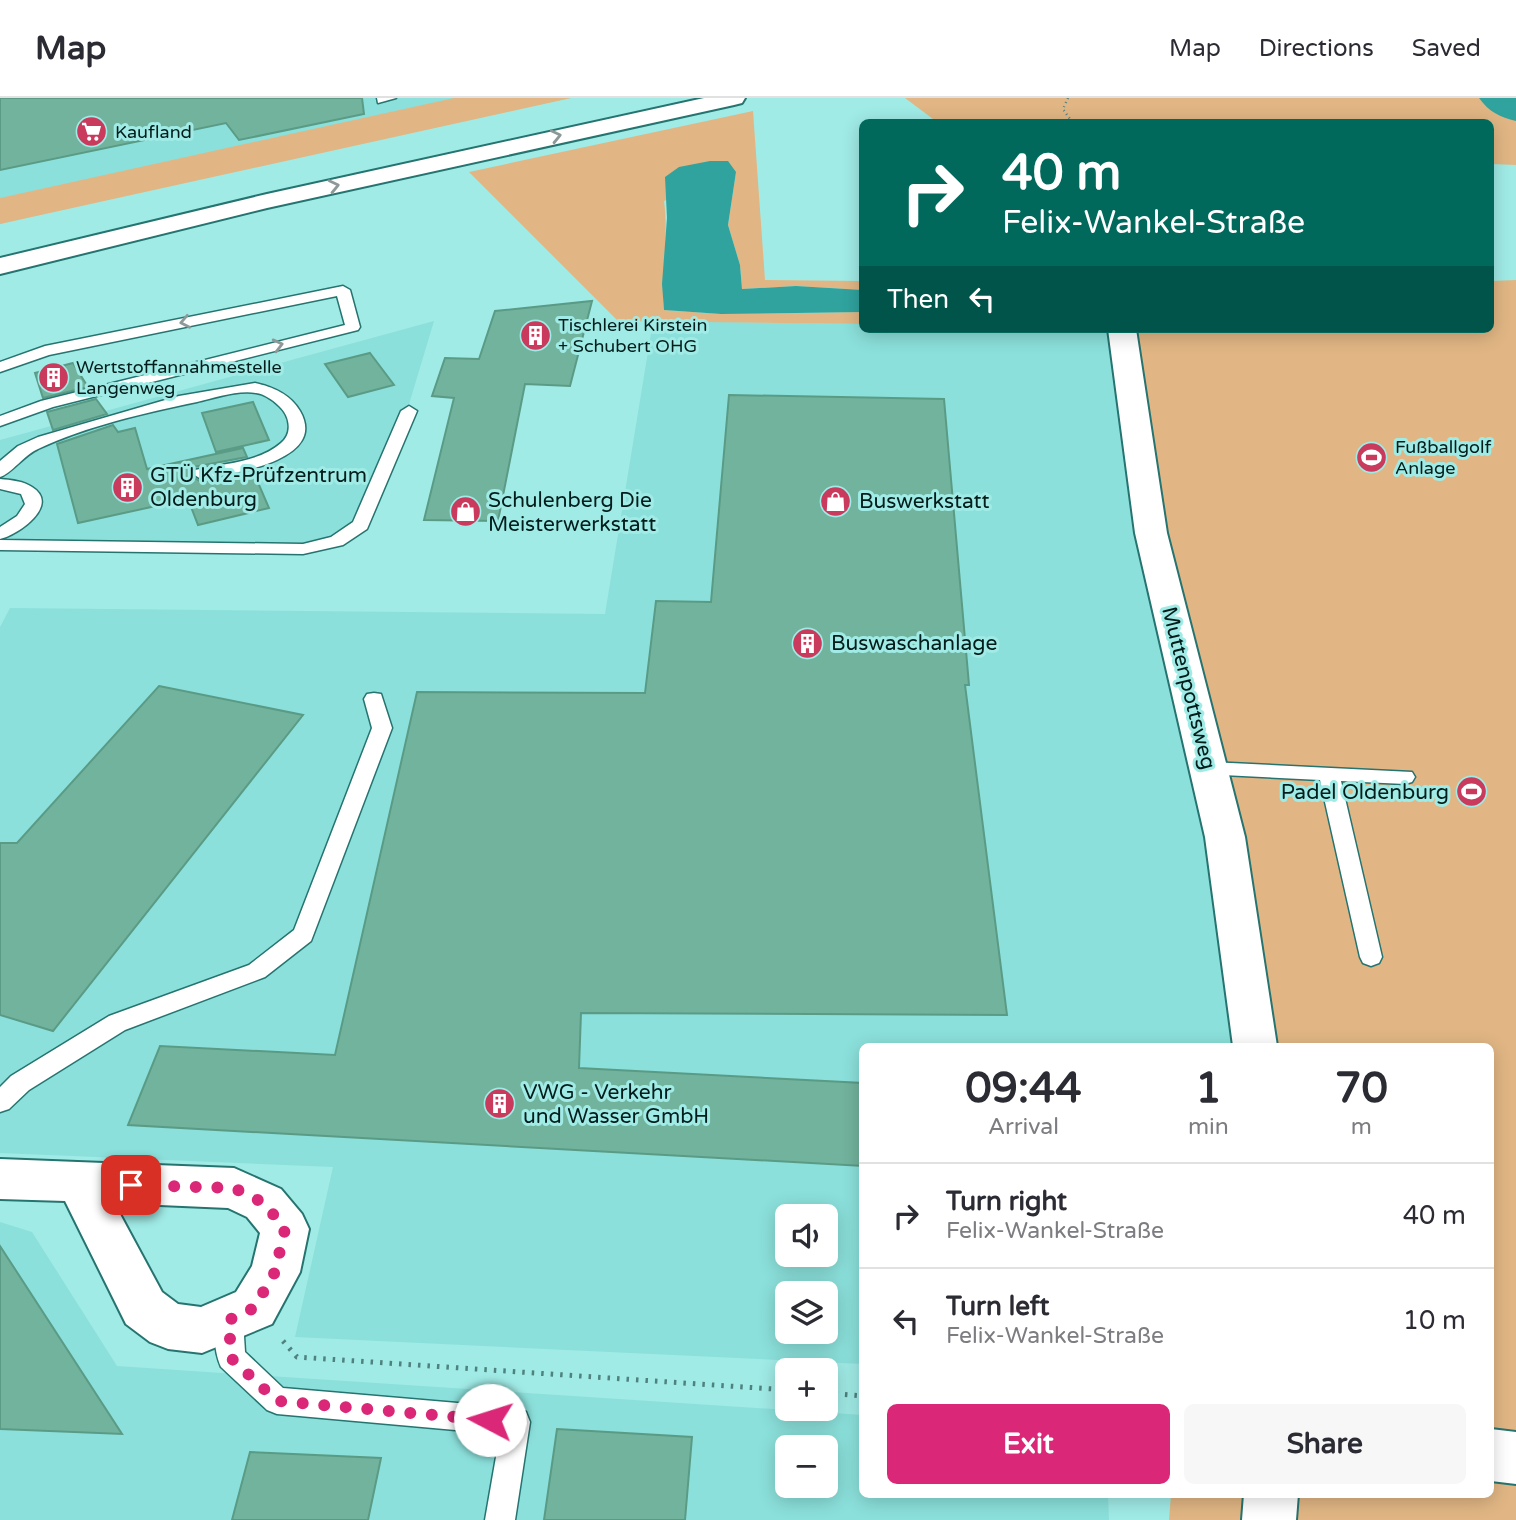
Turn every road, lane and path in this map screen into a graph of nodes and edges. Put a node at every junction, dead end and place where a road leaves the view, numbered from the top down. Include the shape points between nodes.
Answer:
1 (643, 98) edge
2 (734, 98) edge
3 (1068, 98) edge
4 (1070, 119) edge
5 (196, 194) dead end
6 (267, 201) junction
7 (0, 266) edge
8 (0, 280) edge
9 (1123, 333) edge
10 (0, 366) edge
11 (408, 411) dead end
12 (0, 421) edge
13 (0, 472) edge
14 (201, 474) dead end
15 (0, 484) edge
16 (0, 534) edge
17 (0, 545) edge
18 (374, 699) dead end
19 (1210, 769) junction
20 (1329, 776) junction
21 (1405, 777) dead end
22 (1371, 957) dead end
23 (1255, 1043) edge
24 (0, 1102) edge
25 (0, 1179) edge
26 (80, 1184) junction
27 (242, 1314) junction
28 (775, 1390) edge
29 (838, 1394) edge
30 (859, 1396) edge
31 (1494, 1455) edge
32 (1516, 1458) edge
33 (1270, 1498) edge
34 (500, 1520) edge
35 (1269, 1520) edge

1 - 5 main road
6 -> 2 main road
3 - 4 path via 1063,109
6 - 7 main road
6 - 8 main road via 231,219
9 - 19 main road, Muttenpottsweg via 1151,533
12 -> 10 lane via 47,404 353,327 343,290 45,351
11 - 17 lane via 360,525 337,541 303,549
13 - 14 lane via 29,446 236,388 269,393 293,411 298,434 290,446 264,460
15 - 16 lane via 22,488 34,502 25,521
18 - 24 lane via 382,728 303,935 257,971 117,1023 20,1083
19 - 20 lane
19 - 23 main road, Muttenpottsweg
20 - 21 lane
20 - 22 lane
25 - 26 main road
26 - 27 main road via 144,1308 169,1326 202,1330
26 - 27 main road via 234,1188 264,1203 285,1229 275,1272
27 - 28 path via 297,1357
27 - 34 lane via 231,1358 277,1401 516,1422
29 - 30 path
31 - 32 main road
33 - 35 main road

